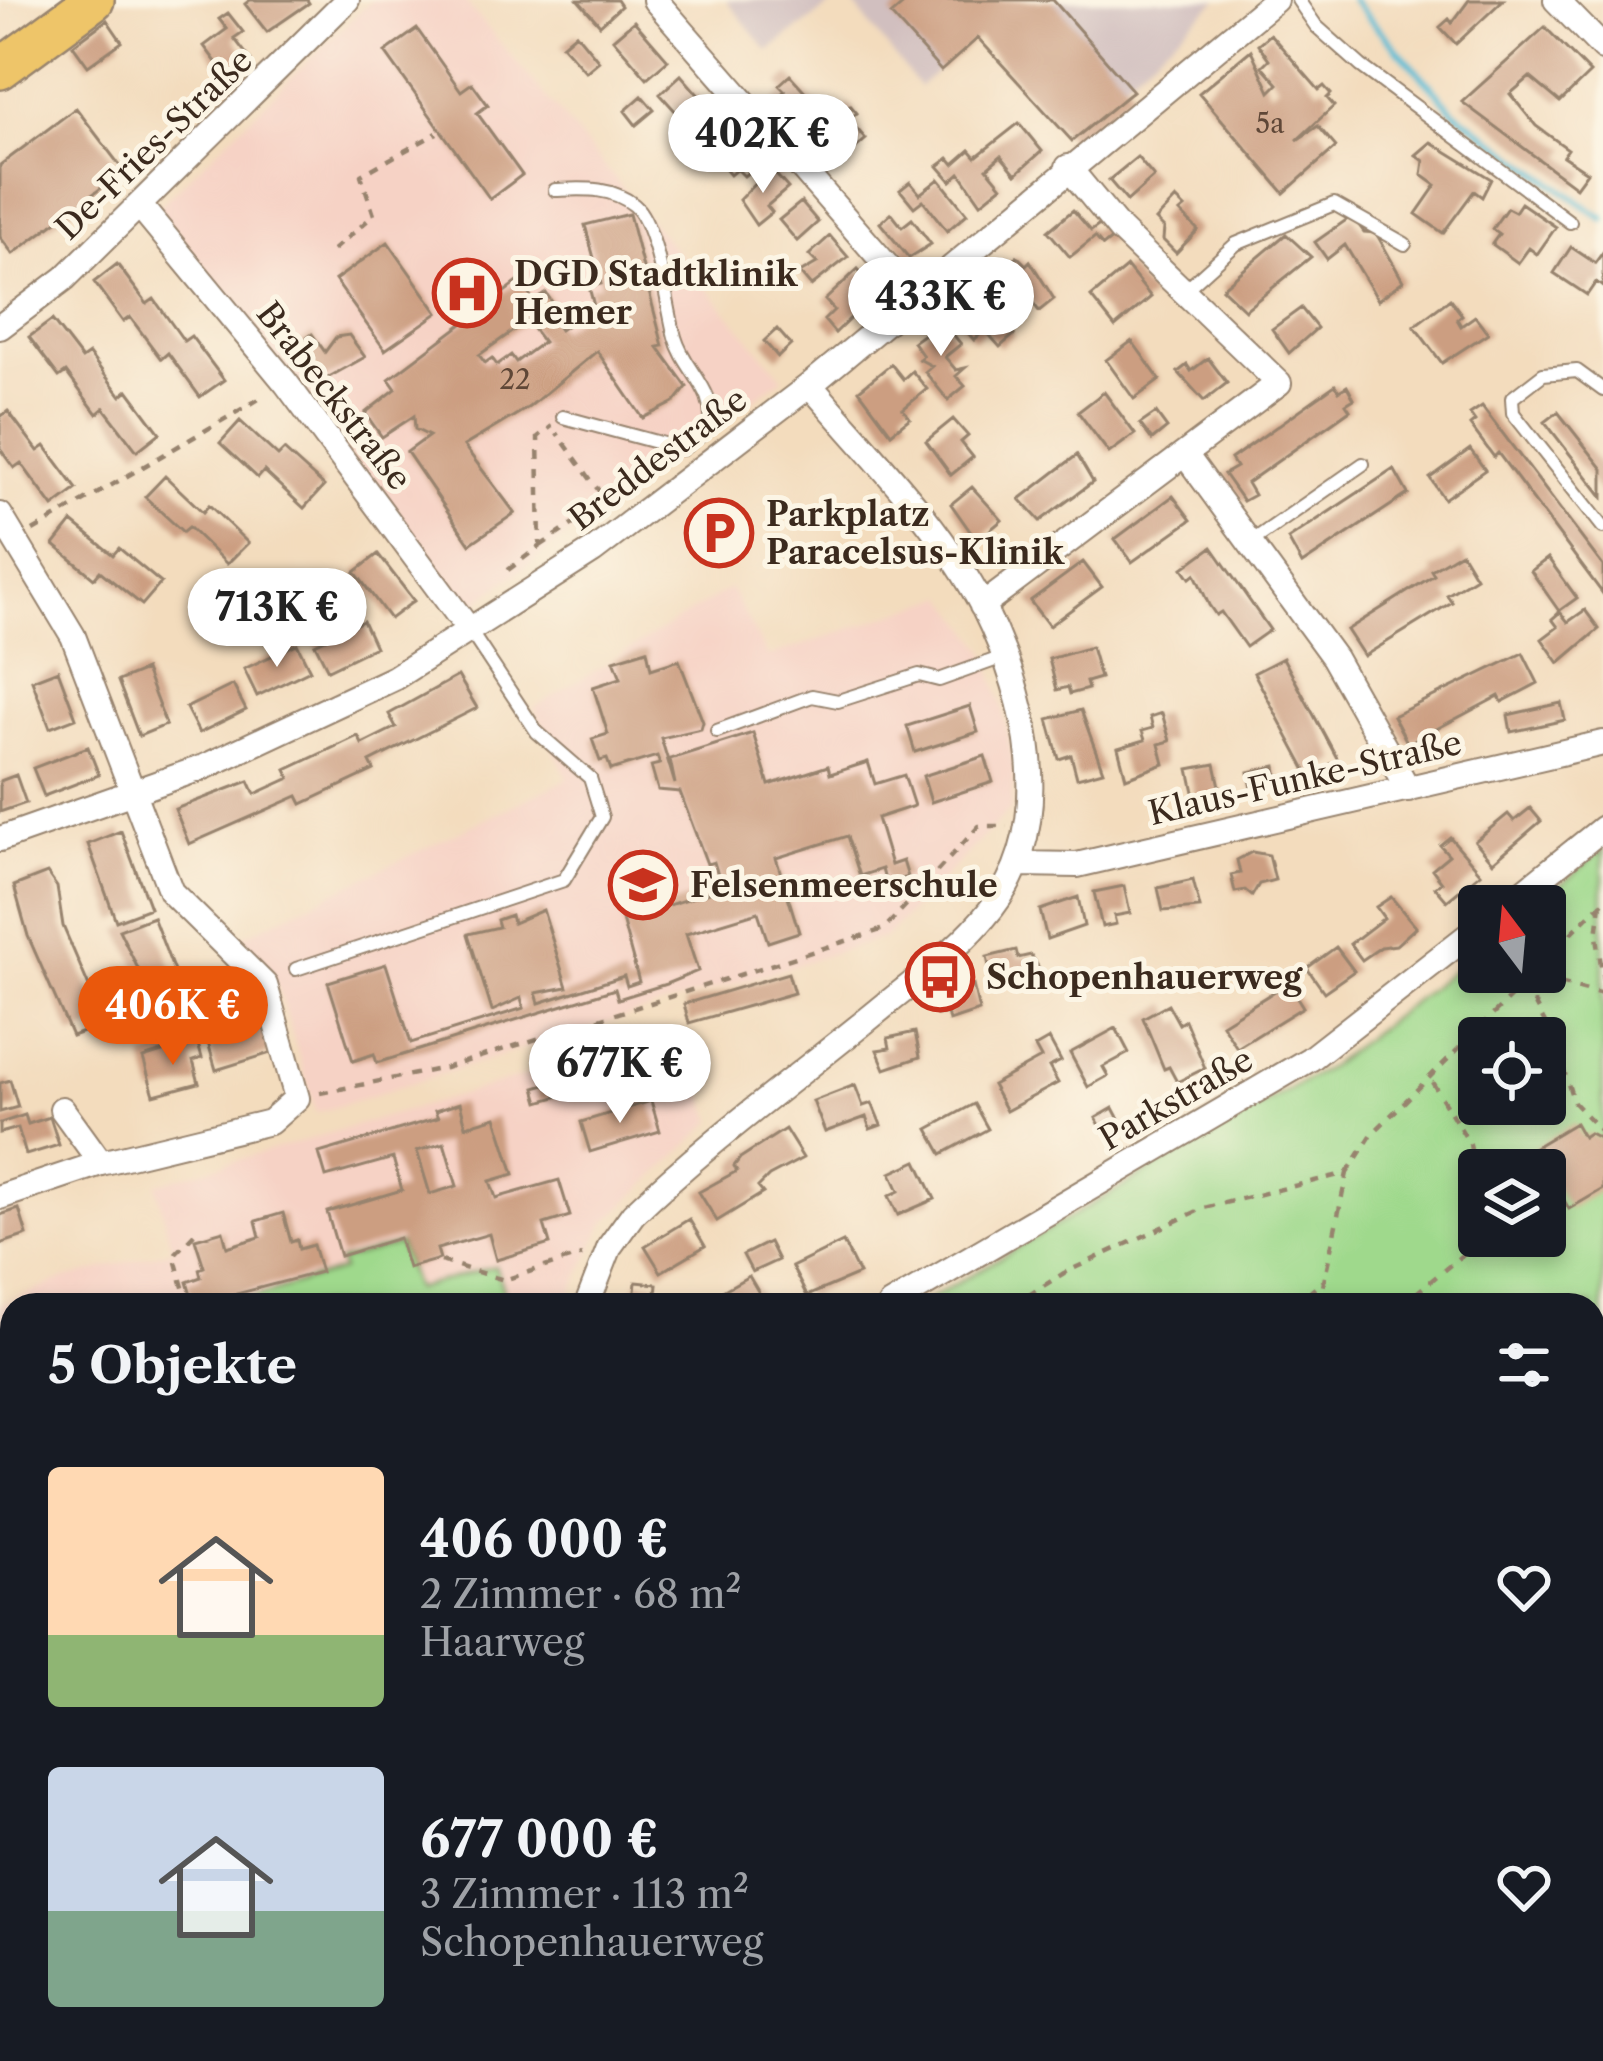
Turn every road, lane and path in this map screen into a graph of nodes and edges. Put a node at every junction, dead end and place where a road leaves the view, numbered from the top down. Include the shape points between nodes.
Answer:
1 (94, 0) edge
2 (346, 0) edge
3 (656, 0) edge
4 (1275, 0) edge
5 (1298, 0) edge
6 (1562, 2) edge
7 (1603, 48) edge
8 (0, 69) edge
9 (437, 134) dead end
10 (1068, 166) junction
11 (555, 190) dead end
12 (140, 206) junction
13 (1570, 222) dead end
14 (1405, 244) dead end
15 (333, 250) dead end
16 (1184, 291) junction
17 (915, 298) junction
18 (0, 327) edge
19 (286, 383) junction
20 (810, 385) junction
21 (1603, 390) edge
22 (557, 421) joint
23 (562, 438) dead end
24 (682, 448) junction
25 (1186, 457) junction
26 (711, 461) junction
27 (1363, 464) dead end
28 (607, 502) junction
29 (1, 518) edge
30 (1603, 527) edge
31 (18, 541) junction
32 (1250, 543) junction
33 (540, 546) junction
34 (508, 570) dead end
35 (982, 606) junction
36 (470, 631) junction
37 (1003, 657) junction
38 (716, 730) dead end
39 (1603, 742) edge
40 (1408, 789) junction
41 (133, 794) junction
42 (1030, 826) junction
43 (1603, 828) edge
44 (0, 839) edge
45 (1021, 864) junction
46 (1532, 885) edge
47 (1602, 903) edge
48 (1566, 938) edge
49 (1458, 943) edge
50 (296, 969) dead end
51 (1603, 980) edge
52 (1566, 984) edge
53 (1515, 993) edge
54 (1529, 993) edge
55 (1603, 994) edge
56 (1430, 1080) junction
57 (293, 1103) junction
58 (62, 1109) dead end
59 (1603, 1133) edge
60 (1471, 1149) edge
61 (101, 1163) junction
62 (1347, 1172) junction
63 (0, 1196) edge
64 (199, 1229) dead end
65 (1460, 1257) edge
66 (442, 1261) dead end
67 (559, 1262) dead end
68 (1325, 1280) junction
69 (185, 1293) edge
70 (592, 1293) edge
71 (910, 1293) edge
72 (1032, 1293) edge
73 (1309, 1293) edge
74 (1322, 1293) edge
75 (1416, 1293) edge

1 - 8 main road
2 - 12 street, De-Fries-Straße
3 - 17 street
4 - 10 street, Breddestraße
5 - 13 lane via 1361,65
6 - 7 street
9 - 15 path via 361,175 374,215
10 - 16 street
10 - 17 street, Breddestraße
11 - 24 lane via 598,188 637,207 649,229 677,344 713,410 710,428
12 - 18 street, De-Fries-Straße
12 - 19 street, Brabeckstraße
14 - 16 lane via 1334,204 1236,244
16 - 25 street via 1279,383
17 - 20 street, Breddestraße
19 - 31 path
19 - 36 street, Brabeckstraße
20 - 26 street, Breddestraße
20 - 35 street via 948,551
21 - 30 lane via 1577,371 1544,374 1512,398 1513,413
22 - 24 lane
22 - 33 path via 538,437
23 - 28 path
24 - 26 lane
24 - 28 path
25 - 32 street
25 - 35 street
26 - 36 street, Breddestraße
27 - 32 lane
28 - 33 path
29 - 31 street
31 - 41 street via 74,636
32 - 40 street via 1334,658
33 - 34 path
35 - 37 street
36 - 41 street, Breddestraße via 394,678
36 - 50 lane via 537,732 590,778 602,817 564,880
37 - 38 lane via 838,701 812,696
37 - 42 street via 1025,737
39 - 40 street, Klaus-Funke-Straße
40 - 45 street, Klaus-Funke-Straße via 1077,865
41 - 44 street, Breddestraße
41 - 57 street via 171,892 265,985
42 - 45 street
42 - 57 path via 979,826 884,929 445,1068
43 - 46 street
45 - 70 street via 958,944 633,1214
47 - 48 path
47 - 51 path
49 - 71 street, Parkstraße via 1310,1059
52 - 55 path
53 - 56 path
54 - 59 path via 1574,1103
56 - 60 path
56 - 62 path via 1372,1134
57 - 61 street via 270,1122
58 - 61 street
61 - 63 street
62 - 68 path
62 - 72 path via 1204,1208
64 - 69 path via 174,1255
65 - 75 path
66 - 67 path via 505,1280
68 - 73 path
68 - 74 path

